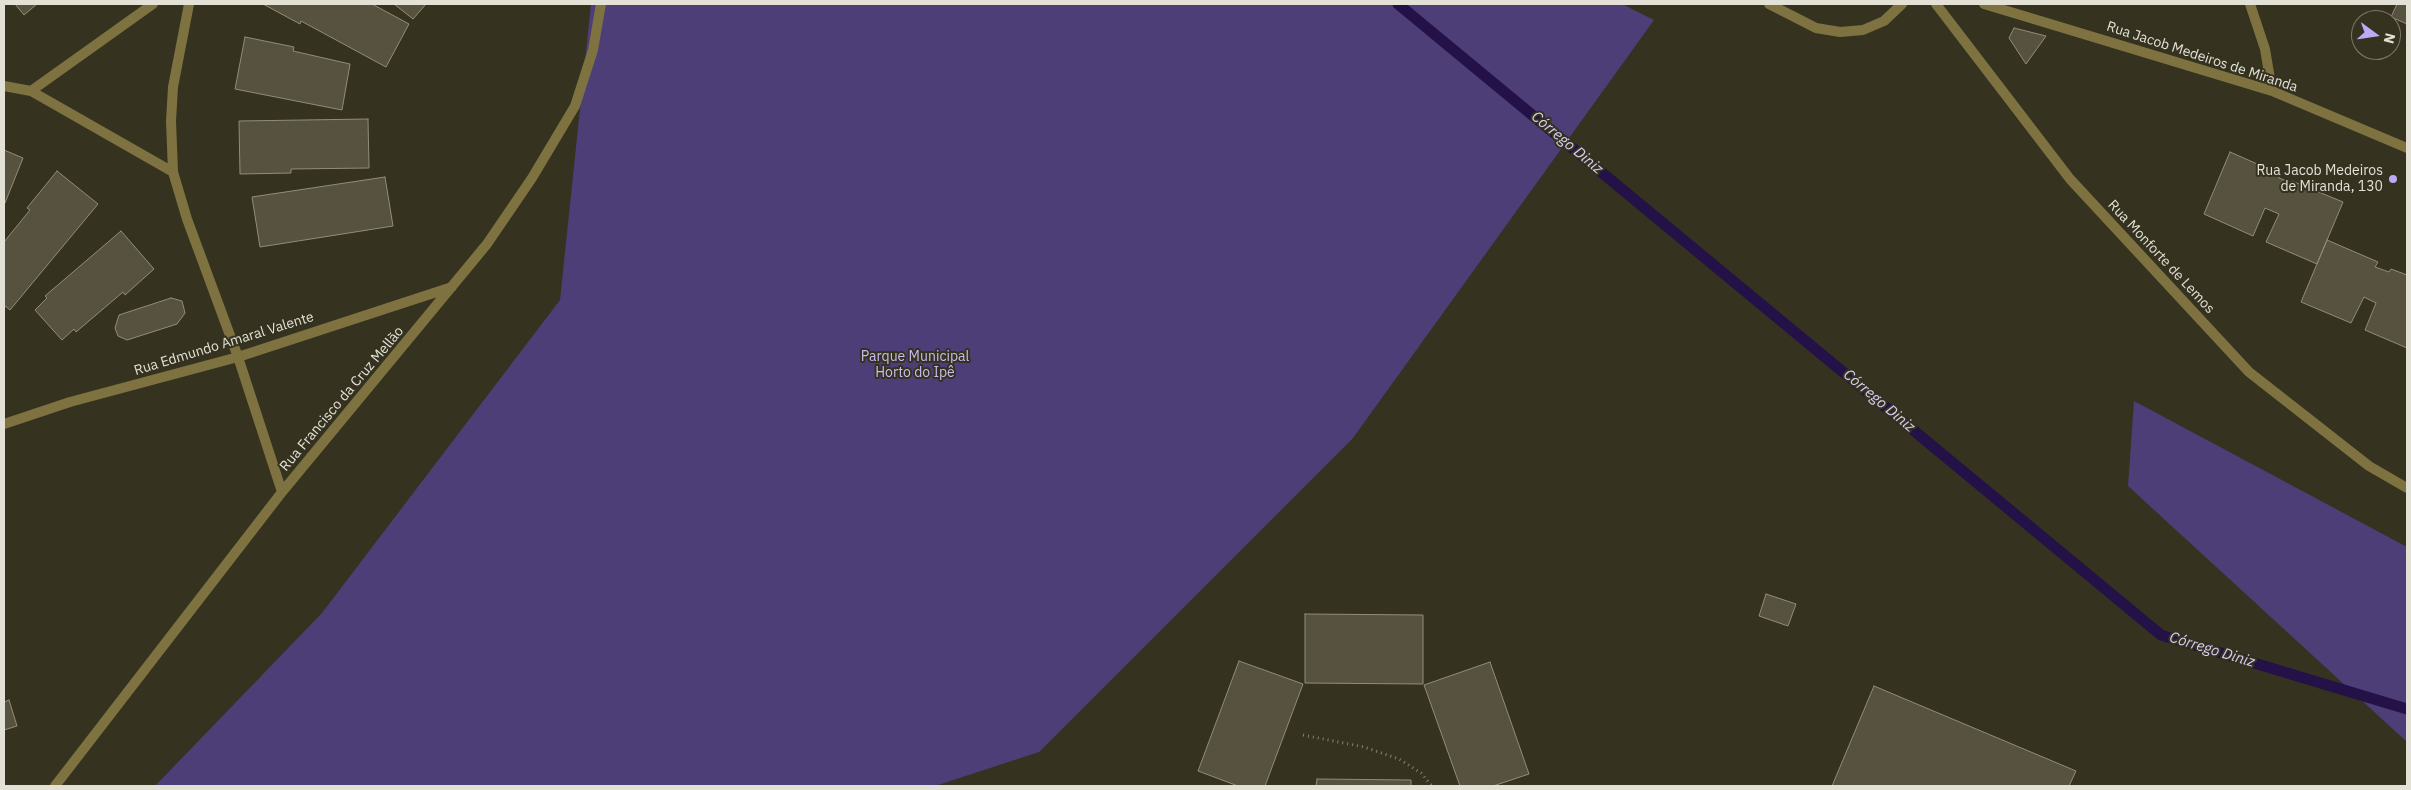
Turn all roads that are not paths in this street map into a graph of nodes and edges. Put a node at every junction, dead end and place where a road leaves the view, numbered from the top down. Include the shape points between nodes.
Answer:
1 (153, 4) edge
2 (189, 4) edge
3 (601, 4) edge
4 (1769, 4) edge
5 (1902, 4) edge
6 (1936, 4) edge
7 (1984, 4) edge
8 (2250, 4) edge
9 (4, 86) edge
10 (31, 91) junction
11 (2272, 91) junction
12 (2407, 148) edge
13 (173, 172) junction
14 (452, 287) junction
15 (238, 356) junction
16 (4, 424) edge
17 (2407, 488) edge
18 (282, 492) junction
19 (55, 786) edge

1 - 10 street
2 - 13 street via 173,87
3 - 14 street, Rua Francisco da Cruz Mellão via 593,50 575,106 532,178 487,244
4 - 5 street via 1816,28 1840,32 1863,30 1884,21
6 - 17 street, Rua Monforte de Lemos via 2070,179 2249,372 2369,466
7 - 11 street, Rua Jacob Medeiros de Miranda
8 - 11 street via 2265,49
9 - 10 street
10 - 13 street
11 - 12 street, Rua Jacob Medeiros de Miranda
13 - 15 street
14 - 15 street, Rua Edmundo Amaral Valente
14 - 18 street, Rua Francisco da Cruz Mellão
15 - 16 street, Rua Edmundo Amaral Valente via 70,402
15 - 18 street
18 - 19 street, Rua Francisco da Cruz Mellão

